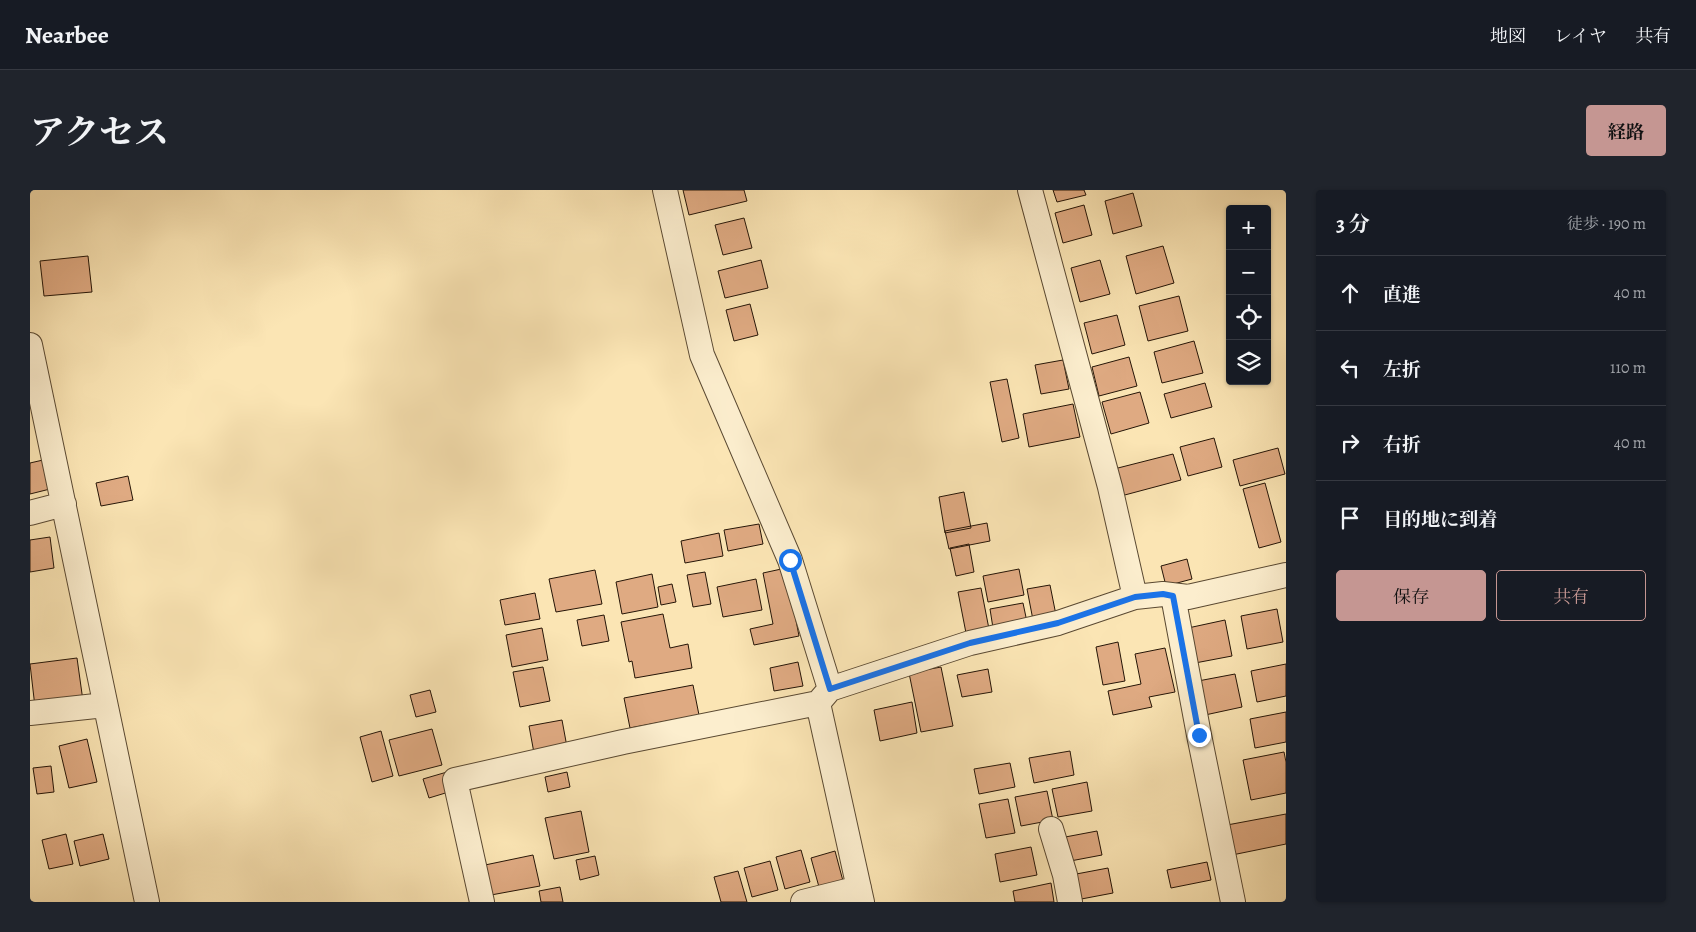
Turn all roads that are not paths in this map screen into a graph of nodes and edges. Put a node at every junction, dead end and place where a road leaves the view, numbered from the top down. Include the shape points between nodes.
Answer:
1 (665, 190) edge
2 (1030, 190) edge
3 (30, 345) edge
4 (64, 504) junction
5 (30, 513) edge
6 (1286, 575) edge
7 (1173, 596) junction
8 (1135, 597) junction
9 (824, 696) junction
10 (105, 705) junction
11 (30, 713) edge
12 (1051, 830) dead end
13 (861, 895) edge
14 (147, 902) edge
15 (482, 902) edge
16 (803, 902) edge
17 (1070, 902) edge
18 (1233, 902) edge

1 - 9 street via 702,355 790,560
2 - 8 street via 1110,487
3 - 4 street
4 - 5 street
4 - 10 street
6 - 7 street via 1188,597
7 - 8 street
7 - 18 street
8 - 9 street via 1058,623 970,643
9 - 13 street
9 - 15 street via 455,780
10 - 11 street
10 - 14 street
12 - 17 street
13 - 16 street

